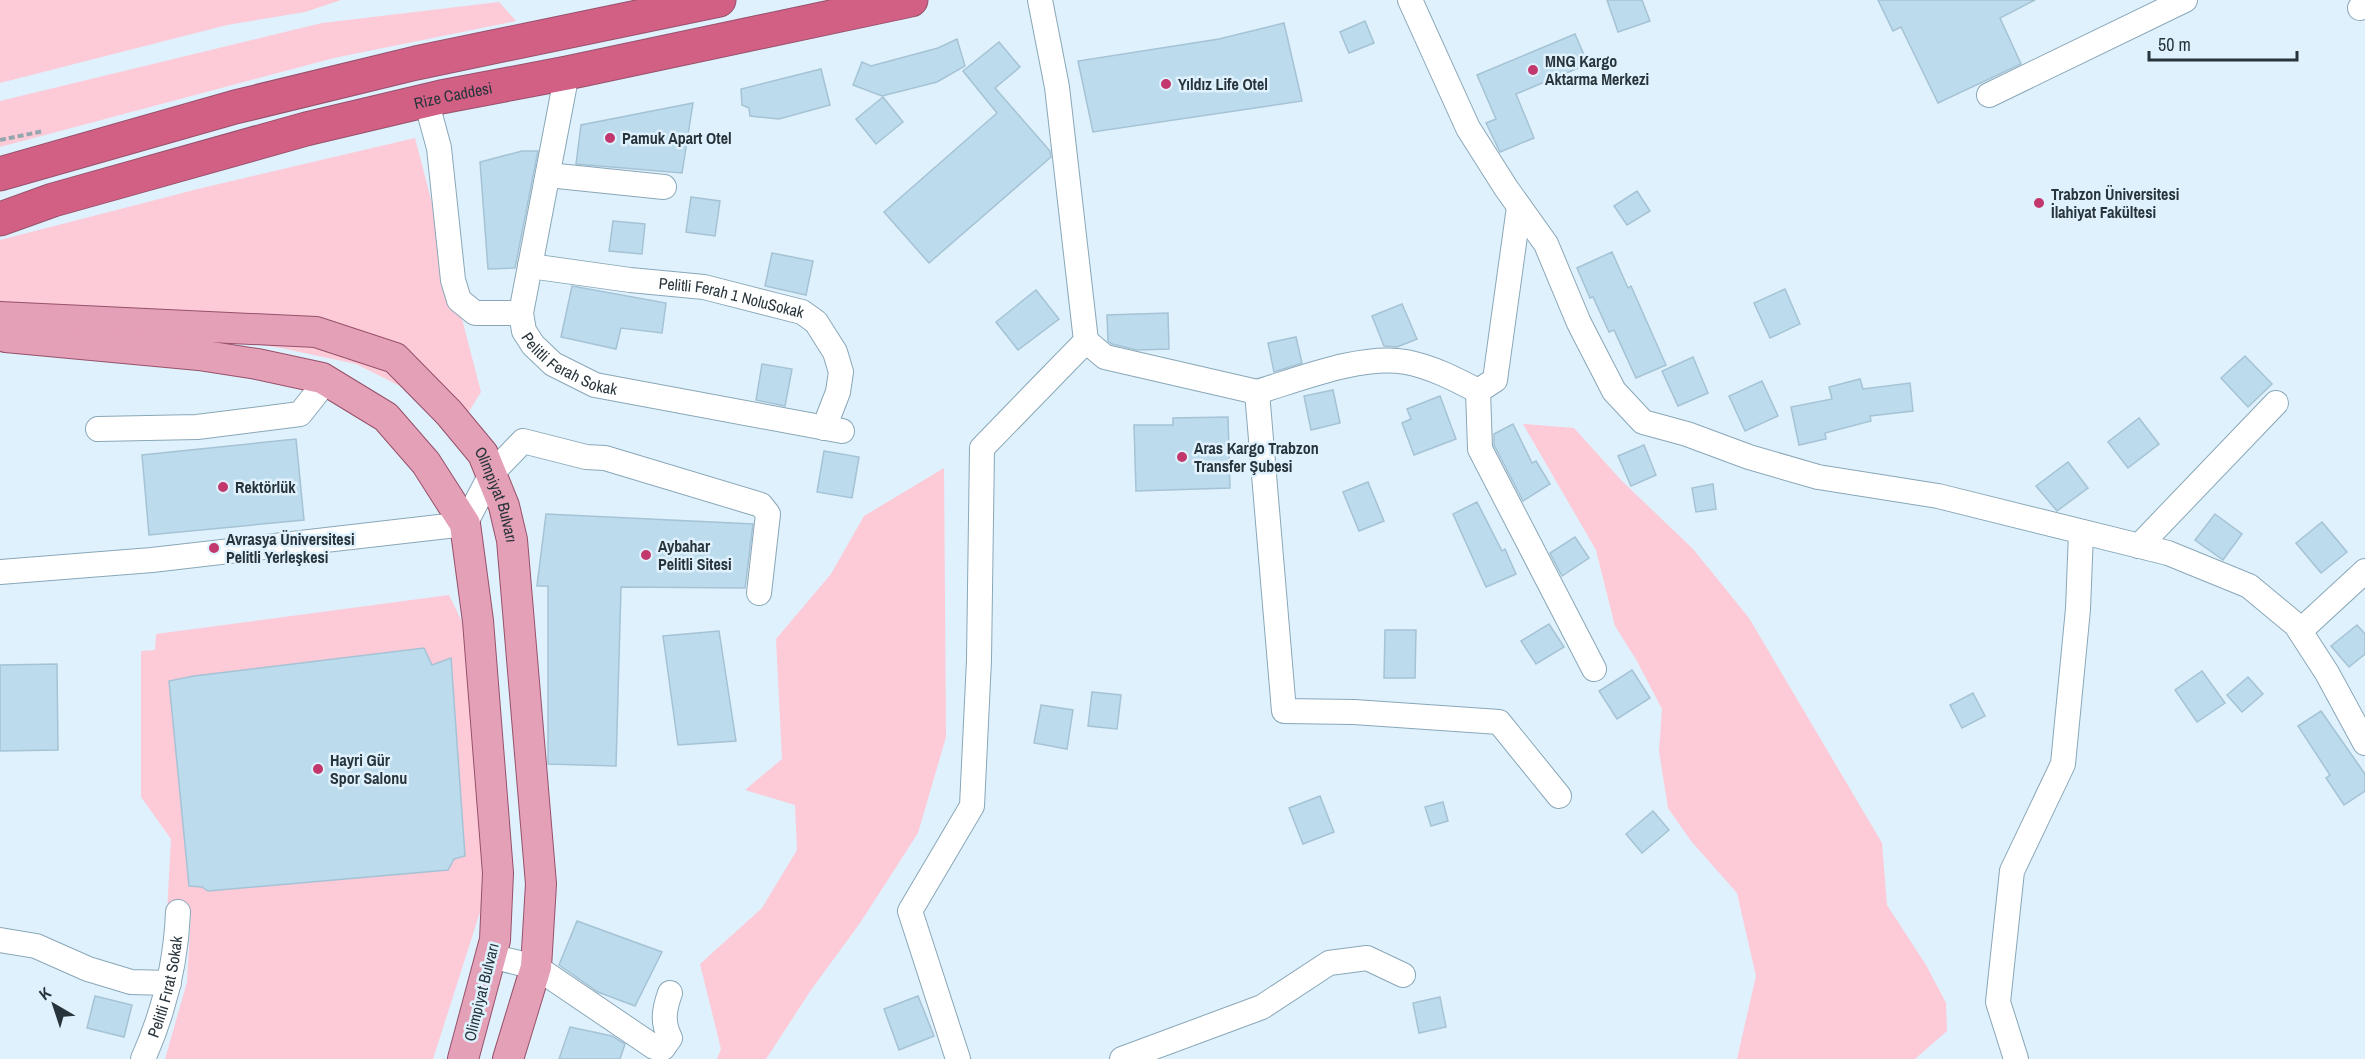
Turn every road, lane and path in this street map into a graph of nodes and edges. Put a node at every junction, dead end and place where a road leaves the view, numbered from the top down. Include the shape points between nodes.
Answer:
1 (719, 0) edge
2 (911, 0) edge
3 (1040, 0) edge
4 (1410, 0) edge
5 (2185, 0) edge
6 (567, 73) junction
7 (1989, 94) dead end
8 (426, 100) junction
9 (44, 131) dead end
10 (0, 140) edge
11 (0, 174) edge
12 (548, 175) junction
13 (664, 187) dead end
14 (1519, 207) junction
15 (0, 219) edge
16 (530, 266) junction
17 (521, 313) junction
18 (0, 317) edge
19 (0, 336) edge
20 (1086, 341) junction
21 (326, 381) junction
22 (1257, 392) junction
23 (1478, 392) junction
24 (2276, 403) dead end
25 (98, 429) dead end
26 (833, 429) joint
27 (491, 474) junction
28 (465, 524) junction
29 (2082, 533) junction
30 (2139, 546) junction
31 (2365, 571) edge
32 (0, 572) edge
33 (759, 593) dead end
34 (2300, 631) junction
35 (1594, 669) dead end
36 (2365, 743) edge
37 (1559, 796) dead end
38 (178, 912) dead end
39 (0, 940) edge
40 (490, 956) junction
41 (536, 966) junction
42 (1403, 975) dead end
43 (169, 983) junction
44 (670, 993) dead end
45 (143, 1059) edge
46 (463, 1059) edge
47 (508, 1059) edge
48 (958, 1059) edge
49 (1122, 1059) edge
50 (2016, 1059) edge

1 - 11 highway via 416,63 236,107
2 - 6 highway, Rize Caddesi
3 - 20 street via 1057,87
4 - 14 street via 1468,128
5 - 7 street
6 - 8 highway, Rize Caddesi
6 - 12 street, Pelitli Ferah Sokak
8 - 15 highway, Rize Caddesi via 306,129 53,200
8 - 17 street via 439,148 453,280 459,300 475,313
9 - 10 path
12 - 13 street
12 - 16 street, Pelitli Ferah Sokak
14 - 23 street via 1496,380
14 - 29 street via 1546,244 1579,324 1614,391 1643,422 1818,477 1938,496
16 - 17 street, Pelitli Ferah Sokak
16 - 26 street, Pelitli Ferah 1 NoluSokak via 704,287 802,312 816,322 835,352 841,372
17 - 26 street, Pelitli Ferah Sokak via 524,331 533,345 553,364 595,385
18 - 27 main road, Olimpiyat Bulvarı via 316,332 395,358 483,454
19 - 21 main road, Olimpiyat Bulvarı via 199,355
20 - 22 street via 1106,357
20 - 48 street via 982,448 972,806 910,911
21 - 25 street via 300,414 197,427
21 - 28 main road, Olimpiyat Bulvarı via 386,417 426,464
22 - 23 street via 1367,361 1405,362 1439,372
22 - 37 street via 1284,711 1499,722
23 - 35 street via 1480,449
24 - 30 street
27 - 28 street
27 - 33 street via 524,441 605,458 761,505 768,514
27 - 41 main road, Olimpiyat Bulvarı via 512,540 541,884
28 - 32 street via 152,560
28 - 40 main road, Olimpiyat Bulvarı via 478,621 498,873 495,940
29 - 30 street
29 - 50 street via 2063,764 2012,871 1998,1002
30 - 34 street via 2168,553 2249,586
31 - 34 street
34 - 36 street
38 - 43 street, Pelitli Fırat Sokak
39 - 43 street via 36,946 130,982
40 - 41 street
40 - 46 main road, Olimpiyat Bulvarı
41 - 44 street via 654,1047 663,1048 670,1038 663,1025
41 - 47 main road, Olimpiyat Bulvarı
42 - 49 street via 1367,958 1329,963 1262,1007
43 - 45 street, Pelitli Fırat Sokak

